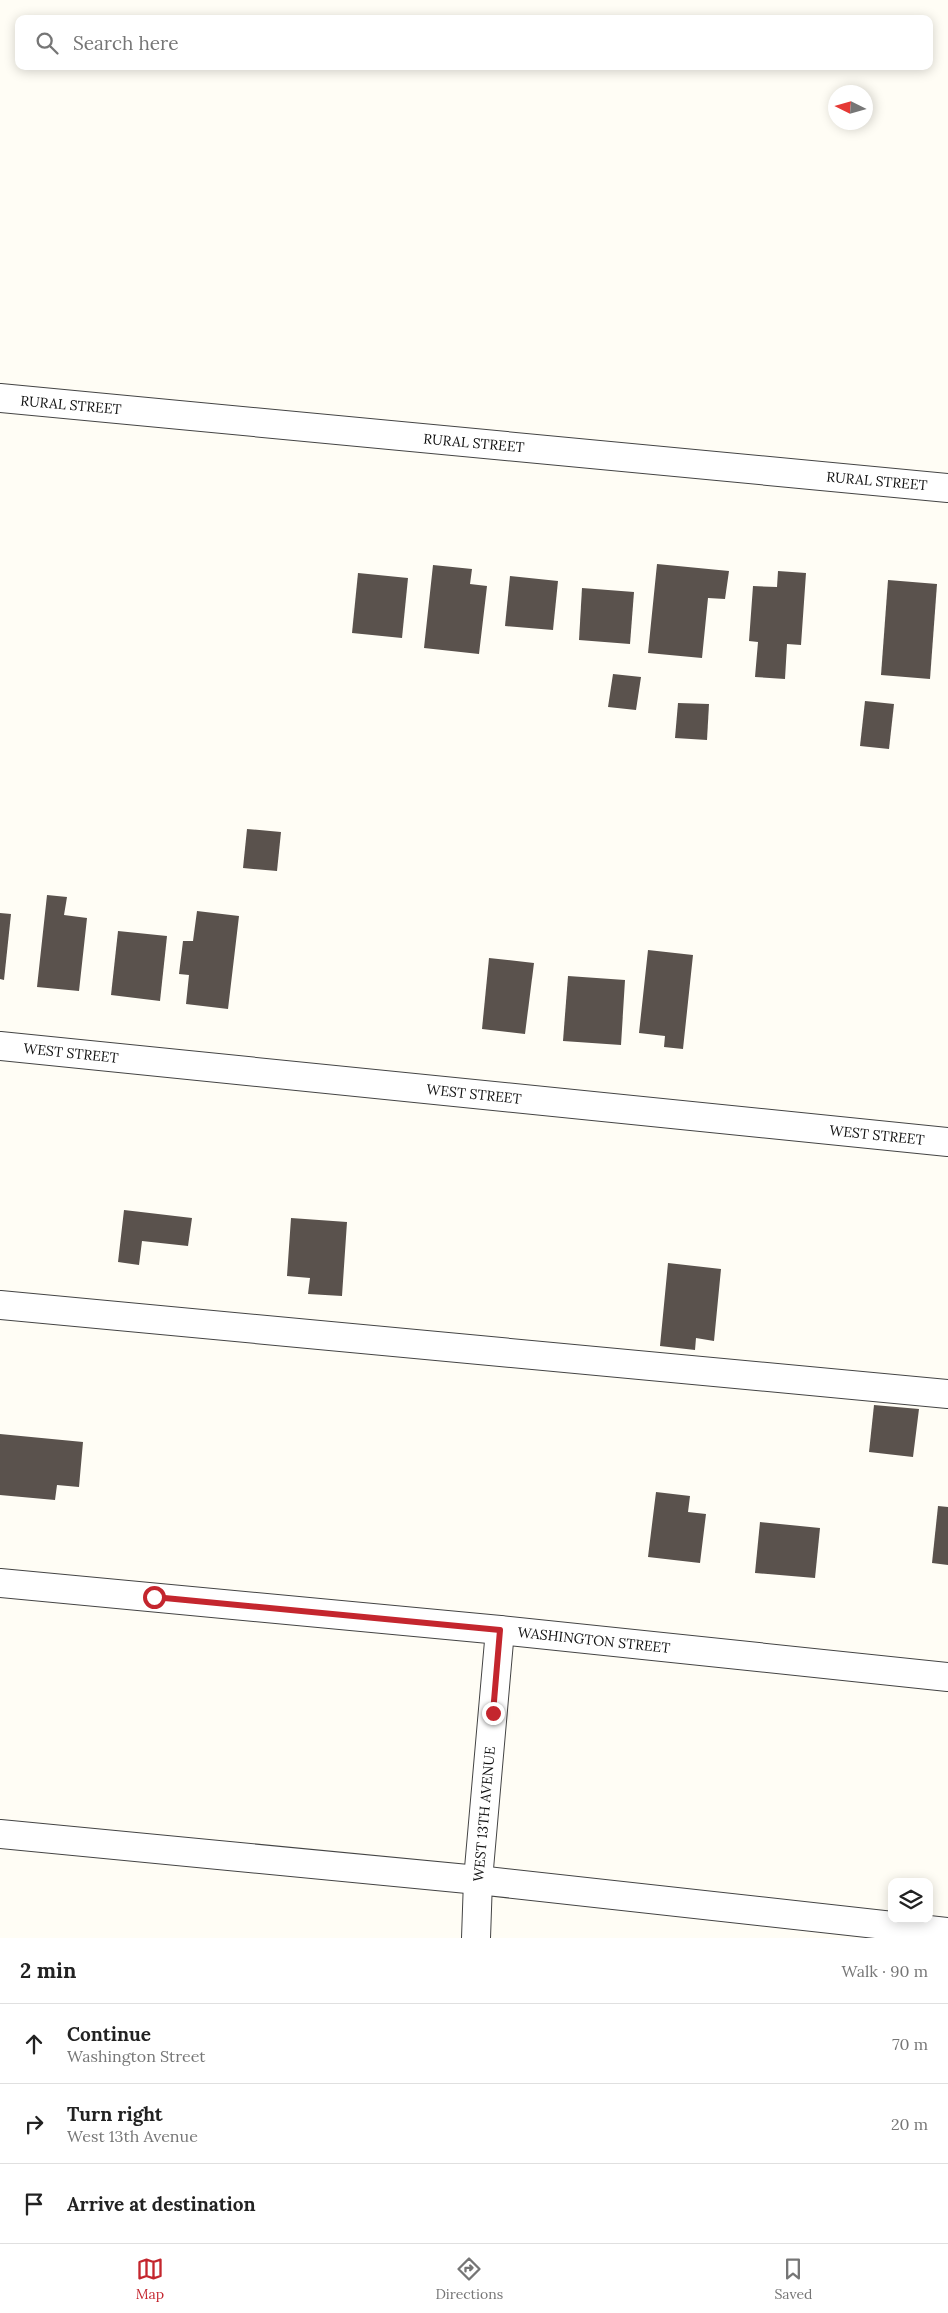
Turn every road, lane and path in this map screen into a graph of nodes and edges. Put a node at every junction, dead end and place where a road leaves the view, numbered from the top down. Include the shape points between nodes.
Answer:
1 (0, 398) edge
2 (948, 488) edge
3 (0, 1046) edge
4 (948, 1142) edge
5 (0, 1305) edge
6 (948, 1394) edge
7 (0, 1583) edge
8 (500, 1630) junction
9 (948, 1677) edge
10 (0, 1834) edge
11 (478, 1880) junction
12 (948, 1932) edge
13 (476, 1938) edge

1 - 2 street, RURAL STREET
3 - 4 street, WEST STREET
5 - 6 street
7 - 8 street, WASHINGTON STREET
8 - 9 street, WASHINGTON STREET
8 - 11 street, WEST 13TH AVENUE
10 - 11 street
11 - 12 street
11 - 13 street, WEST 13TH AVENUE

